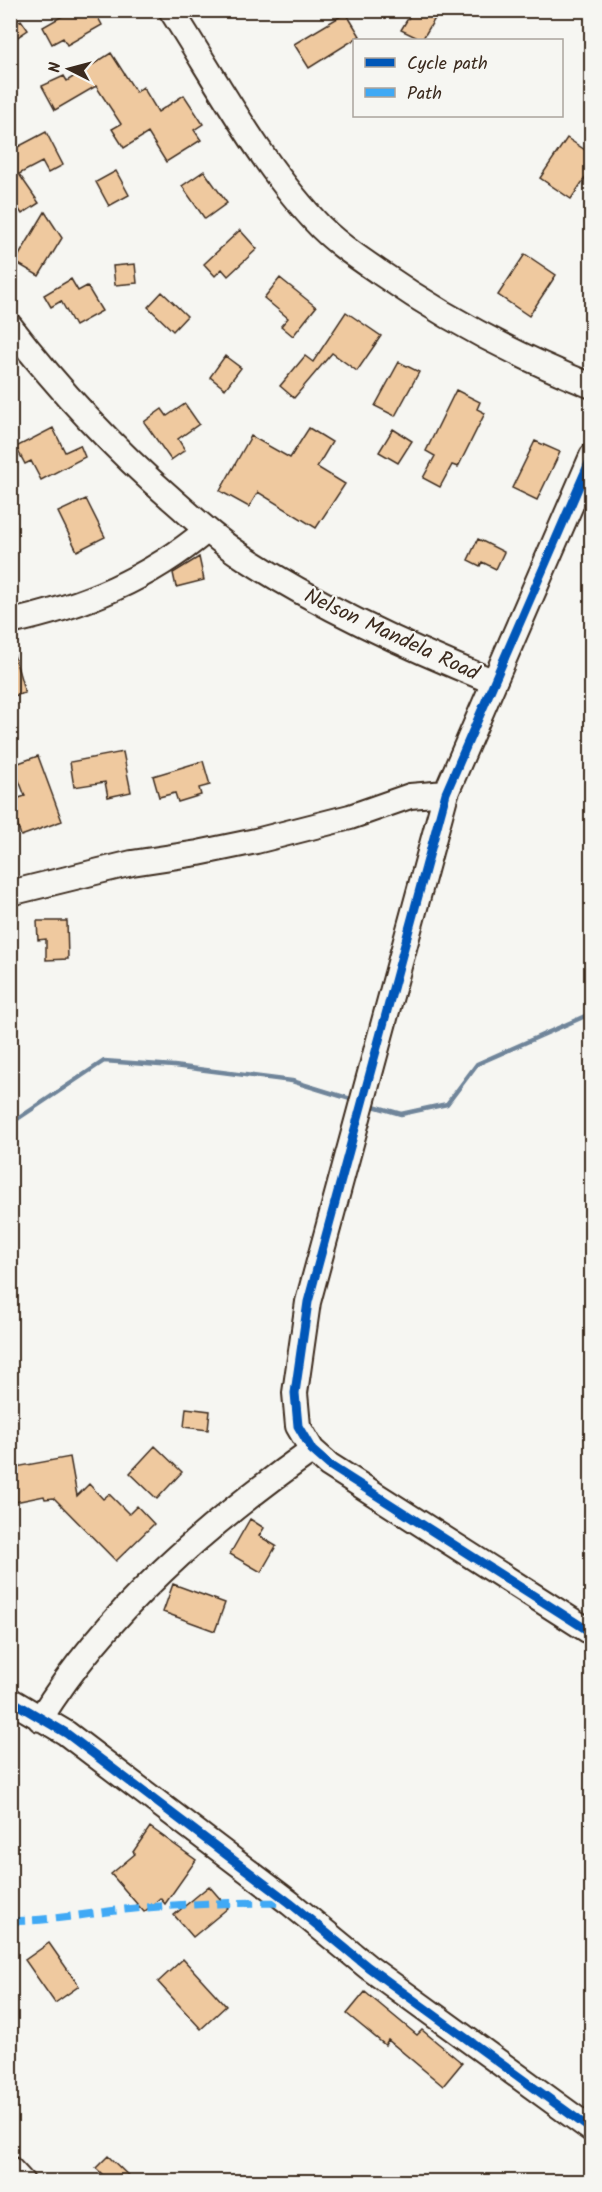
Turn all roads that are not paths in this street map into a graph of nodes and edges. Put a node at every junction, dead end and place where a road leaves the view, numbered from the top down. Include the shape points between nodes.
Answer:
1 (171, 10) edge
2 (10, 326) edge
3 (591, 386) edge
4 (591, 456) edge
5 (207, 530) junction
6 (10, 622) edge
7 (492, 681) junction
8 (446, 794) junction
9 (10, 893) edge
10 (312, 1450) junction
11 (591, 1633) edge
12 (22, 1713) edge
13 (591, 2130) edge
14 (10, 2169) edge
15 (22, 2181) edge

1 - 3 street via 266,158 315,222 358,258 418,299 486,337
2 - 5 street, Nelson Mandela Road via 86,418
4 - 7 street, Nelson Mandela Road
5 - 6 street via 139,578 35,617
5 - 7 street, Nelson Mandela Road via 243,557 315,600
7 - 8 street
8 - 9 street via 410,796 350,817 256,841 132,863
8 - 10 street via 308,1302 295,1393 298,1426
10 - 11 street via 329,1465
10 - 12 street via 223,1516 102,1631 60,1687
12 - 13 street via 66,1733 368,1967
14 - 15 street

